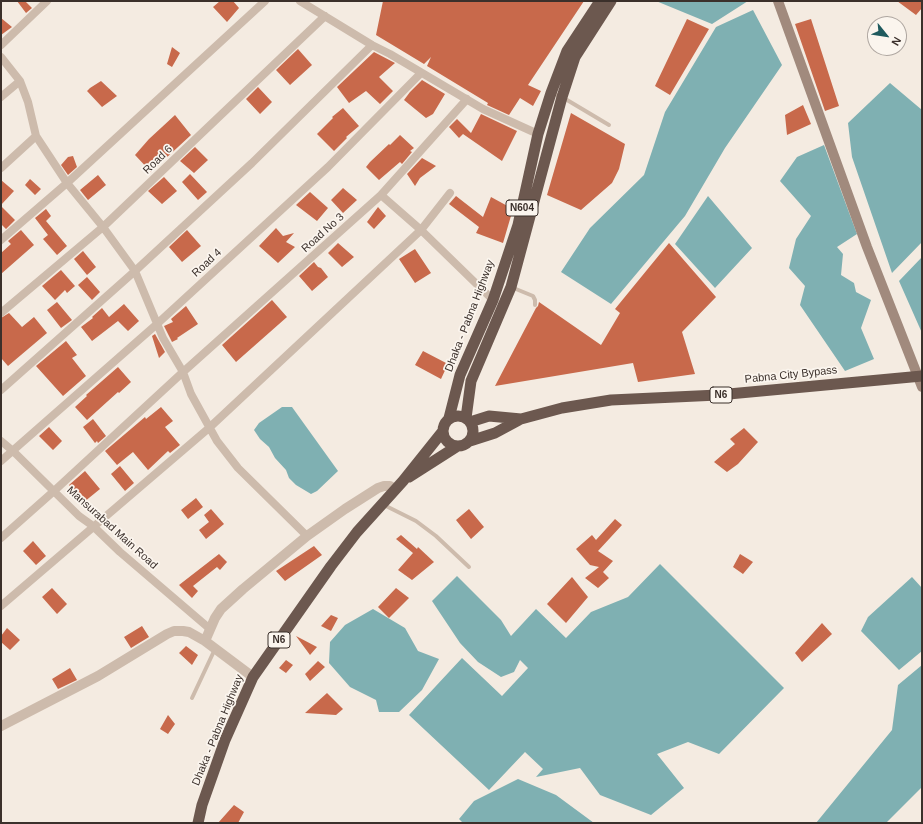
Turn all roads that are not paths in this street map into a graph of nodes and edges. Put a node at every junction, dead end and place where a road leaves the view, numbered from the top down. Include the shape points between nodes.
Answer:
1 (46, 1) edge
2 (265, 1) edge
3 (300, 1) edge
4 (600, 1) edge
5 (611, 1) edge
6 (778, 1) edge
7 (325, 16) junction
8 (1, 45) edge
9 (372, 45) junction
10 (571, 54) junction
11 (1, 57) edge
12 (421, 73) junction
13 (20, 81) junction
14 (551, 93) junction
15 (1, 97) edge
16 (562, 97) junction
17 (467, 99) junction
18 (609, 125) dead end
19 (538, 134) junction
20 (36, 136) junction
21 (1, 168) edge
22 (67, 184) junction
23 (450, 193) dead end
24 (525, 194) junction
25 (381, 195) junction
26 (536, 198) junction
27 (103, 227) junction
28 (421, 230) junction
29 (1, 240) edge
30 (135, 271) junction
31 (511, 287) junction
32 (493, 300) junction
33 (535, 305) dead end
34 (1, 313) edge
35 (158, 324) junction
36 (183, 372) junction
37 (460, 375) junction
38 (920, 376) edge
39 (472, 381) junction
40 (922, 387) edge
41 (1, 390) edge
42 (449, 418) junction
43 (521, 419) junction
44 (468, 420) junction
45 (209, 428) junction
46 (443, 431) junction
47 (1, 441) edge
48 (470, 441) junction
49 (456, 447) junction
50 (13, 450) junction
51 (1, 461) edge
52 (403, 481) junction
53 (395, 489) junction
54 (54, 491) junction
55 (382, 504) junction
56 (93, 526) junction
57 (307, 536) junction
58 (1, 538) edge
59 (469, 567) dead end
60 (1, 606) edge
61 (210, 629) junction
62 (205, 641) junction
63 (215, 648) junction
64 (253, 677) junction
65 (192, 698) dead end
66 (1, 726) edge
67 (198, 823) edge

1 - 8 street
2 - 22 street
3 - 7 street
4 - 10 highway, Dhaka - Pabna Highway / N604
5 - 10 highway, Dhaka - Pabna Highway / N604
6 - 38 main road via 868,247
7 - 9 street
7 - 27 street, Road 6
9 - 12 street
9 - 30 street via 252,163
10 - 14 highway, Dhaka - Pabna Highway / N604
10 - 16 highway, Dhaka - Pabna Highway / N604
11 - 13 street
12 - 17 street
12 - 35 street, Road 4 via 328,167
13 - 15 street
13 - 20 street
14 - 16 lane
14 - 19 highway, Dhaka - Pabna Highway / N604
16 - 18 lane
16 - 26 highway, Dhaka - Pabna Highway / N604
17 - 19 street
17 - 25 street, Road No 3
19 - 24 highway, Dhaka - Pabna Highway / N604
20 - 21 street
20 - 22 street
22 - 27 street
22 - 29 street
23 - 28 street
24 - 26 highway
24 - 32 highway, Dhaka - Pabna Highway / N604 via 518,225
25 - 28 street
25 - 36 street, Road No 3
26 - 31 highway, Dhaka - Pabna Highway / N604
27 - 30 street
27 - 34 street, Road 6
28 - 32 street
28 - 45 street
30 - 35 street
30 - 41 street
31 - 33 lane via 533,296
31 - 39 highway, Dhaka - Pabna Highway / N604
32 - 37 highway, Dhaka - Pabna Highway / N604
35 - 36 street via 163,338
35 - 50 street, Road 4
36 - 45 street via 191,394
36 - 54 street, Road No 3
37 - 39 highway
37 - 42 highway, Dhaka - Pabna Highway / N604
38 - 40 main road
38 - 43 highway, Pabna City Bypass / N6 via 718,395 611,400 562,408
39 - 44 highway, Dhaka - Pabna Highway / N604
42 - 44 highway via 462,416
42 - 46 highway, N604
43 - 44 highway, Pabna City Bypass via 489,416
43 - 48 highway, Pabna City Bypass via 495,433
44 - 48 highway, N604 via 473,431
45 - 56 street
45 - 57 street via 238,468
46 - 49 highway via 445,438
46 - 52 highway, Dhaka - Pabna Highway / N6
47 - 50 street, Mansurabad Main Road
48 - 49 highway via 462,447
49 - 52 highway, Dhaka - Pabna Highway
50 - 51 street, Road 4
50 - 54 street, Mansurabad Main Road
52 - 53 highway, Dhaka - Pabna Highway / N6
53 - 55 highway, Dhaka - Pabna Highway / N6
53 - 57 street via 390,486 378,488
54 - 56 street, Mansurabad Main Road
54 - 58 street, Road No 3
55 - 59 lane via 416,521
55 - 64 highway, Dhaka - Pabna Highway / N6 via 331,566
56 - 60 street
56 - 61 street, Mansurabad Main Road
57 - 61 street via 221,609
61 - 62 street
62 - 63 street
62 - 66 street via 189,632 174,631 98,676
63 - 64 street
63 - 65 lane
64 - 67 highway, Dhaka - Pabna Highway / N6 via 225,740

